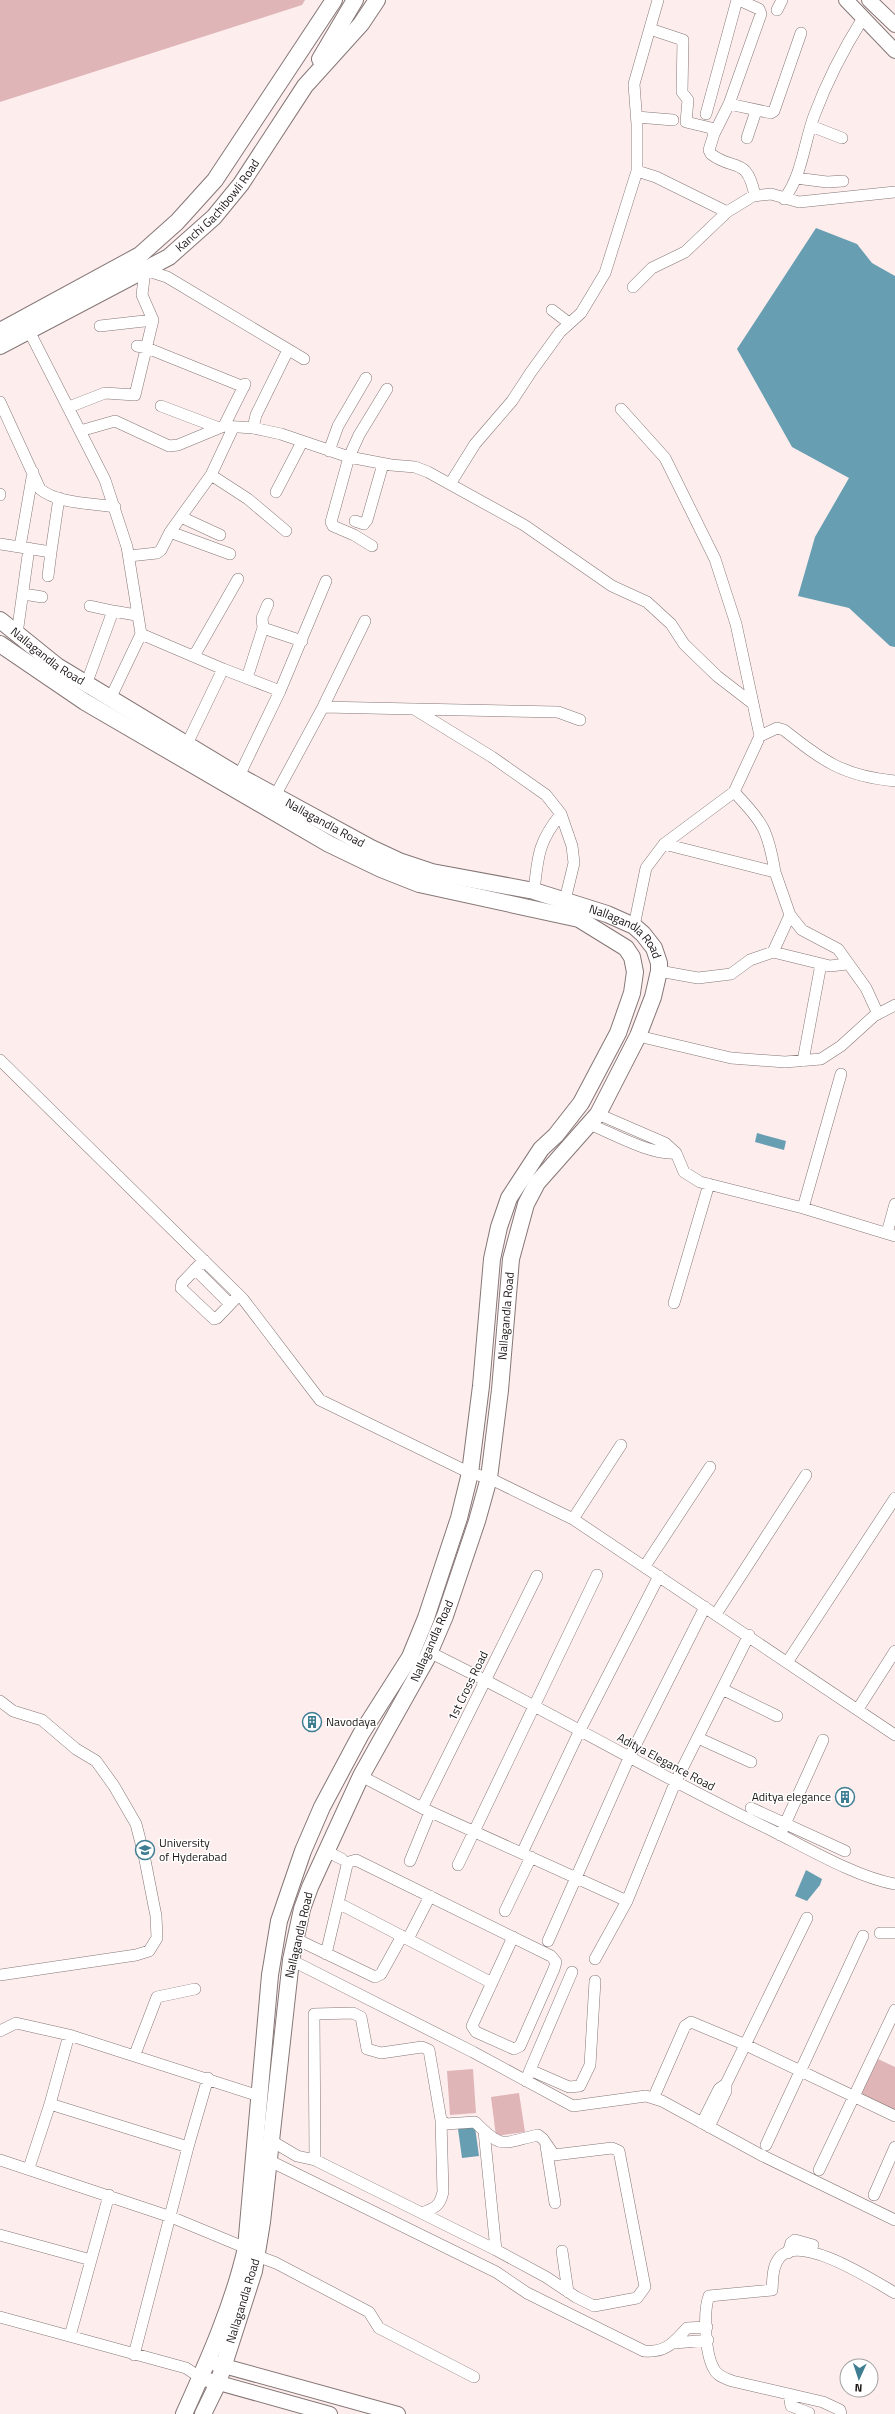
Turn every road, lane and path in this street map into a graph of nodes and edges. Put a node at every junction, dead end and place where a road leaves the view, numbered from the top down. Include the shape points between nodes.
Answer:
1 (334, 0) edge
2 (355, 0) edge
3 (377, 0) edge
4 (658, 0) edge
5 (738, 0) edge
6 (782, 0) edge
7 (846, 0) edge
8 (871, 1) edge
9 (777, 10) dead end
10 (863, 18) junction
11 (895, 26) edge
12 (650, 30) junction
13 (801, 33) dead end
14 (895, 51) edge
15 (305, 86) junction
16 (729, 104) junction
17 (756, 111) junction
18 (706, 114) dead end
19 (637, 117) junction
20 (673, 120) dead end
21 (811, 126) junction
22 (714, 134) junction
23 (747, 138) dead end
24 (842, 138) dead end
25 (637, 170) junction
26 (796, 178) junction
27 (843, 181) dead end
28 (895, 192) edge
29 (755, 196) junction
30 (784, 199) junction
31 (727, 212) junction
32 (146, 270) junction
33 (633, 287) dead end
34 (552, 310) dead end
35 (153, 320) junction
36 (26, 324) junction
37 (570, 324) junction
38 (100, 326) dead end
39 (0, 331) edge
40 (0, 346) edge
41 (142, 347) junction
42 (288, 350) junction
43 (304, 359) dead end
44 (366, 378) dead end
45 (387, 389) dead end
46 (0, 402) edge
47 (161, 406) dead end
48 (69, 408) junction
49 (621, 409) dead end
50 (4, 419) edge
51 (225, 427) junction
52 (253, 428) junction
53 (80, 431) junction
54 (302, 442) junction
55 (329, 451) junction
56 (349, 457) junction
57 (383, 464) junction
58 (32, 472) junction
59 (211, 475) junction
60 (450, 484) junction
61 (276, 492) dead end
62 (59, 498) junction
63 (115, 507) junction
64 (181, 518) junction
65 (355, 521) dead end
66 (286, 531) dead end
67 (170, 532) junction
68 (220, 535) dead end
69 (0, 544) edge
70 (372, 546) dead end
71 (24, 548) junction
72 (51, 552) junction
73 (230, 554) dead end
74 (128, 556) junction
75 (48, 576) dead end
76 (238, 579) dead end
77 (326, 581) dead end
78 (24, 594) junction
79 (42, 597) dead end
80 (268, 604) dead end
81 (90, 606) dead end
82 (113, 612) junction
83 (136, 615) junction
84 (0, 620) edge
85 (365, 621) dead end
86 (263, 628) junction
87 (17, 634) junction
88 (140, 634) junction
89 (302, 641) junction
90 (1, 648) edge
91 (194, 656) junction
92 (223, 669) junction
93 (247, 678) junction
94 (86, 682) junction
95 (280, 691) junction
96 (111, 698) junction
97 (752, 703) junction
98 (323, 707) junction
99 (414, 709) junction
100 (580, 720) dead end
101 (760, 736) junction
102 (187, 744) junction
103 (239, 776) junction
104 (895, 781) edge
105 (734, 792) junction
106 (276, 794) junction
107 (561, 814) junction
108 (664, 844) junction
109 (775, 872) junction
110 (430, 879) junction
111 (534, 891) junction
112 (565, 900) junction
113 (790, 915) junction
114 (634, 926) junction
115 (773, 952) junction
116 (821, 964) junction
117 (847, 964) junction
118 (659, 971) junction
119 (895, 1005) edge
120 (878, 1014) junction
121 (638, 1036) junction
122 (0, 1060) edge
123 (803, 1061) junction
124 (841, 1074) dead end
125 (594, 1119) junction
126 (709, 1184) junction
127 (895, 1204) edge
128 (803, 1208) junction
129 (891, 1234) edge
130 (204, 1260) junction
131 (195, 1269) junction
132 (224, 1280) junction
133 (215, 1289) junction
134 (239, 1295) junction
135 (674, 1303) dead end
136 (230, 1304) junction
137 (621, 1444) dead end
138 (710, 1467) dead end
139 (470, 1473) junction
140 (806, 1475) dead end
141 (489, 1478) junction
142 (895, 1498) edge
143 (573, 1519) junction
144 (645, 1566) junction
145 (597, 1575) dead end
146 (537, 1576) dead end
147 (659, 1576) junction
148 (705, 1607) junction
149 (716, 1614) junction
150 (749, 1636) junction
151 (895, 1651) edge
152 (429, 1652) junction
153 (788, 1661) junction
154 (486, 1680) junction
155 (722, 1689) junction
156 (0, 1701) edge
157 (534, 1705) junction
158 (858, 1709) junction
159 (777, 1716) dead end
160 (580, 1730) junction
161 (895, 1735) edge
162 (698, 1738) junction
163 (823, 1740) dead end
164 (629, 1758) junction
165 (751, 1762) dead end
166 (361, 1776) junction
167 (675, 1783) junction
168 (751, 1808) dead end
169 (426, 1810) junction
170 (788, 1825) junction
171 (474, 1832) junction
172 (783, 1836) junction
173 (326, 1851) junction
174 (845, 1851) dead end
175 (526, 1855) junction
176 (342, 1859) dead end
177 (410, 1861) dead end
178 (458, 1865) dead end
179 (577, 1877) junction
180 (895, 1884) edge
181 (430, 1896) junction
182 (627, 1901) junction
183 (338, 1903) junction
184 (505, 1911) dead end
185 (807, 1918) dead end
186 (880, 1933) dead end
187 (895, 1933) edge
188 (863, 1936) dead end
189 (513, 1937) junction
190 (405, 1938) junction
191 (296, 1939) junction
192 (548, 1940) dead end
193 (326, 1954) junction
194 (595, 1959) dead end
195 (291, 1960) junction
196 (572, 1972) dead end
197 (0, 1975) edge
198 (595, 1981) dead end
199 (492, 1983) junction
200 (195, 1989) dead end
201 (895, 2010) edge
202 (0, 2031) edge
203 (69, 2035) junction
204 (746, 2045) junction
205 (135, 2054) junction
206 (530, 2070) junction
207 (799, 2070) junction
208 (208, 2078) junction
209 (526, 2081) junction
210 (656, 2092) dead end
211 (259, 2096) junction
212 (852, 2096) junction
213 (50, 2104) junction
214 (895, 2116) edge
215 (441, 2120) junction
216 (705, 2125) junction
217 (484, 2130) junction
218 (270, 2140) junction
219 (546, 2145) junction
220 (766, 2145) dead end
221 (895, 2147) edge
222 (188, 2148) junction
223 (0, 2160) edge
224 (268, 2160) junction
225 (315, 2160) junction
226 (28, 2168) junction
227 (819, 2170) dead end
228 (874, 2195) dead end
229 (109, 2196) junction
230 (554, 2203) dead end
231 (422, 2213) junction
232 (171, 2217) junction
233 (895, 2220) edge
234 (0, 2235) edge
235 (813, 2245) dead end
236 (496, 2250) junction
237 (562, 2251) dead end
238 (251, 2252) junction
239 (788, 2253) junction
240 (91, 2260) junction
241 (568, 2292) junction
242 (895, 2293) edge
243 (0, 2317) edge
244 (707, 2327) junction
245 (70, 2336) junction
246 (708, 2340) junction
247 (675, 2342) junction
248 (134, 2355) junction
249 (207, 2361) junction
250 (224, 2366) junction
251 (186, 2368) junction
252 (474, 2377) dead end
253 (201, 2378) junction
254 (218, 2383) junction
255 (789, 2394) junction
256 (809, 2413) dead end
257 (184, 2414) edge
258 (203, 2414) edge
259 (330, 2414) edge
260 (398, 2414) edge
261 (841, 2414) edge

1 - 36 main road, Kanchi Gachibowli Road via 215,180 177,222 140,255
2 - 15 main road
3 - 15 main road, Kanchi Gachibowli Road via 361,24
4 - 12 street
5 - 16 street via 759,9 761,14
5 - 18 street
6 - 9 street
7 - 10 street
8 - 11 street
10 - 14 street
10 - 21 street via 836,62
12 - 19 street via 634,84
12 - 22 street via 683,40 682,92 688,100 686,122 709,127
13 - 17 street via 774,111
15 - 32 main road, Kanchi Gachibowli Road via 223,208 169,257
16 - 17 street
16 - 22 street
17 - 23 street
19 - 20 street
19 - 25 street
21 - 24 street
21 - 26 street
22 - 29 street via 709,150 711,154 736,164 746,172 751,179
25 - 31 street
25 - 37 street via 605,273 580,313
26 - 27 street via 827,182
26 - 30 street
28 - 30 street via 817,201 799,202
29 - 30 street via 771,194
29 - 31 street
31 - 33 street via 685,252 652,268
32 - 35 street via 142,295
32 - 36 main road, Kanchi Gachibowli Road
32 - 42 street via 167,277
34 - 37 street
35 - 38 street
35 - 41 street
36 - 39 main road, Kanchi Gachibowli Road
36 - 40 main road, Kanchi Gachibowli Road
36 - 48 street
37 - 60 street via 530,372 512,401 475,444
41 - 48 street via 135,395 105,393
41 - 51 street via 244,386
42 - 43 street
42 - 52 street via 256,415
44 - 55 street via 338,426
45 - 56 street via 359,435
46 - 50 street
47 - 51 street
48 - 53 street
49 - 97 street via 665,458 715,559 736,624
50 - 58 street
51 - 52 street
51 - 53 street via 169,446 115,421
51 - 59 street
52 - 54 street via 282,434
53 - 63 street via 105,480
54 - 55 street
54 - 61 street
55 - 56 street
56 - 57 street
56 - 70 street via 331,525
57 - 60 street via 415,467
57 - 65 street via 367,520 364,524
58 - 62 street via 40,489
58 - 71 street
59 - 64 street
59 - 66 street via 248,499
60 - 97 street via 524,525 612,586 647,602 671,624 689,649 717,676
62 - 63 street
62 - 72 street
63 - 74 street
64 - 67 street
64 - 68 street
67 - 73 street
67 - 74 street via 157,554
69 - 71 street
71 - 72 street
71 - 78 street
72 - 75 street
74 - 83 street
76 - 91 street
77 - 89 street
78 - 79 street
78 - 87 street
80 - 86 street via 262,618
81 - 82 street
82 - 83 street
82 - 94 street
83 - 88 street
84 - 87 main road, Nallagandla Road
85 - 98 street
86 - 89 street
86 - 93 street
87 - 94 main road, Nallagandla Road via 58,666
88 - 91 street
88 - 96 street
89 - 95 street
90 - 110 main road, Nallagandla Road via 86,702 317,837 381,869
91 - 92 street
92 - 93 street
92 - 102 street
93 - 95 street
94 - 96 main road, Nallagandla Road
95 - 103 street
96 - 102 main road, Nallagandla Road
97 - 101 street
98 - 99 street
98 - 106 street
99 - 100 street via 475,712 543,711 558,712
99 - 107 street via 523,778 546,795
101 - 104 street via 777,728 784,730 832,765 866,778
101 - 105 street
102 - 103 main road, Nallagandla Road
103 - 106 main road, Nallagandla Road
105 - 108 street
105 - 109 street via 759,818 767,836
106 - 110 main road, Nallagandla Road via 324,823
107 - 111 street via 543,839 538,856
107 - 112 street via 572,846 574,863
108 - 109 street
108 - 114 street via 646,868
109 - 113 street
110 - 111 main road, Nallagandla Road
110 - 139 main road, Nallagandla Road via 579,920 626,948 632,957 635,972 632,993 618,1033 584,1098 556,1135 541,1149 509,1198 499,1227 492,1259 481,1386
111 - 112 main road, Nallagandla Road
112 - 114 main road, Nallagandla Road
113 - 115 street
113 - 117 street via 802,930 838,949
114 - 118 main road, Nallagandla Road via 654,948
115 - 116 street
115 - 118 street via 750,960 731,974 698,978
116 - 117 street
116 - 123 street
117 - 120 street via 866,988
118 - 121 main road, Nallagandla Road via 653,997
119 - 120 street
120 - 123 street via 827,1057
121 - 123 street via 730,1062
121 - 125 main road, Nallagandla Road
122 - 130 street
124 - 128 street
125 - 126 street via 665,1143 676,1153 684,1172 700,1182
125 - 141 main road, Nallagandla Road via 537,1182 526,1204 511,1259 500,1390
126 - 128 street
126 - 135 street
127 - 129 street
128 - 129 street
130 - 131 street
130 - 132 street
131 - 133 street
131 - 136 street via 182,1283 181,1288 214,1319
132 - 133 street
132 - 134 street
133 - 136 street
134 - 136 street
134 - 139 street via 320,1400
137 - 143 street
138 - 144 street
139 - 141 street
139 - 211 main road, Nallagandla Road via 445,1561 410,1657 361,1734 326,1800 292,1882 279,1921 270,1975
140 - 149 street
141 - 143 street
141 - 152 main road, Nallagandla Road via 445,1616
142 - 153 street
143 - 144 street
144 - 147 street
145 - 157 street
146 - 154 street, 1st Cross Road
147 - 148 street
147 - 160 street
148 - 149 street
148 - 164 street
149 - 150 street
150 - 153 street
150 - 155 street
151 - 158 street
152 - 154 street, Aditya Elegance Road
152 - 166 main road, Nallagandla Road
153 - 158 street
154 - 157 street, Aditya Elegance Road
154 - 169 street, 1st Cross Road
155 - 159 street
155 - 162 street
156 - 197 street via 13,1711 42,1720 76,1749 96,1761 114,1786 137,1830 156,1916 157,1938 149,1951 136,1955
157 - 160 street, Aditya Elegance Road
157 - 171 street
158 - 161 street
160 - 164 street, Aditya Elegance Road
160 - 175 street
162 - 165 street
162 - 167 street
163 - 170 street
164 - 167 street, Aditya Elegance Road
164 - 179 street
166 - 169 street
166 - 173 main road, Nallagandla Road
167 - 172 street, Aditya Elegance Road
167 - 182 street
168 - 170 street
169 - 171 street
169 - 177 street, 1st Cross Road
170 - 172 street
170 - 174 street
171 - 175 street
171 - 178 street
172 - 180 street, Aditya Elegance Road via 840,1864
173 - 176 street
173 - 191 main road, Nallagandla Road via 310,1887
175 - 179 street
175 - 184 street
179 - 182 street
179 - 192 street
181 - 183 street via 356,1860 347,1865
181 - 189 street
181 - 190 street
182 - 194 street
183 - 190 street
183 - 193 street
185 - 204 street
186 - 187 street
188 - 207 street
189 - 199 street
189 - 199 street via 551,1956 556,1962 517,2048 509,2048 472,2029
190 - 193 street via 381,1974 375,1977
190 - 199 street
191 - 193 street
191 - 195 main road, Nallagandla Road
195 - 209 street
195 - 218 main road, Nallagandla Road
196 - 206 street
198 - 206 street via 590,2065 580,2086 569,2087
200 - 205 street via 157,1997
201 - 212 street
202 - 203 street via 16,2023
203 - 205 street
203 - 213 street
204 - 207 street
204 - 210 street via 688,2022
204 - 216 street via 726,2084 726,2091
205 - 208 street
206 - 209 street
207 - 212 street
207 - 220 street
208 - 211 street
208 - 222 street
209 - 216 street via 573,2106 646,2096 662,2101
211 - 238 main road, Nallagandla Road
212 - 214 street
212 - 227 street
213 - 222 street
213 - 226 street
215 - 217 street via 446,2124 475,2122
215 - 225 street via 429,2050 422,2047 381,2054 368,2049 361,2017 353,2013 314,2014
215 - 231 street via 441,2203 436,2208
216 - 233 street
217 - 219 street via 494,2140 502,2143 538,2135
217 - 236 street
218 - 224 main road, Nallagandla Road
218 - 225 street via 297,2156
219 - 230 street
219 - 241 street via 554,2155 612,2148 619,2151 644,2287 637,2298 594,2306
221 - 228 street
222 - 232 street
223 - 226 street
224 - 238 main road, Nallagandla Road
224 - 247 street via 496,2272 527,2293 644,2351 656,2352
225 - 231 street
226 - 229 street
229 - 232 street
229 - 240 street
231 - 236 street
232 - 238 street
232 - 248 street
234 - 240 street
235 - 239 street via 795,2240 791,2243
236 - 241 street
237 - 241 street
238 - 249 main road, Nallagandla Road via 241,2268
238 - 250 main road, Nallagandla Road via 244,2306
238 - 252 street via 369,2312 379,2328
239 - 242 street via 798,2251 826,2256
239 - 244 street via 779,2258 775,2266 772,2290 709,2296 705,2306
240 - 245 street
243 - 245 street
244 - 246 street
244 - 247 street via 687,2328
245 - 248 street
246 - 247 street
246 - 255 street via 714,2370 719,2376
248 - 251 street
249 - 250 street
249 - 251 street
249 - 253 main road, Nallagandla Road
250 - 254 main road, Nallagandla Road
250 - 260 street
251 - 253 street
253 - 254 street
253 - 257 main road, Nallagandla Road
254 - 258 main road, Nallagandla Road
254 - 259 street
255 - 256 street via 791,2406
255 - 261 street via 833,2405

